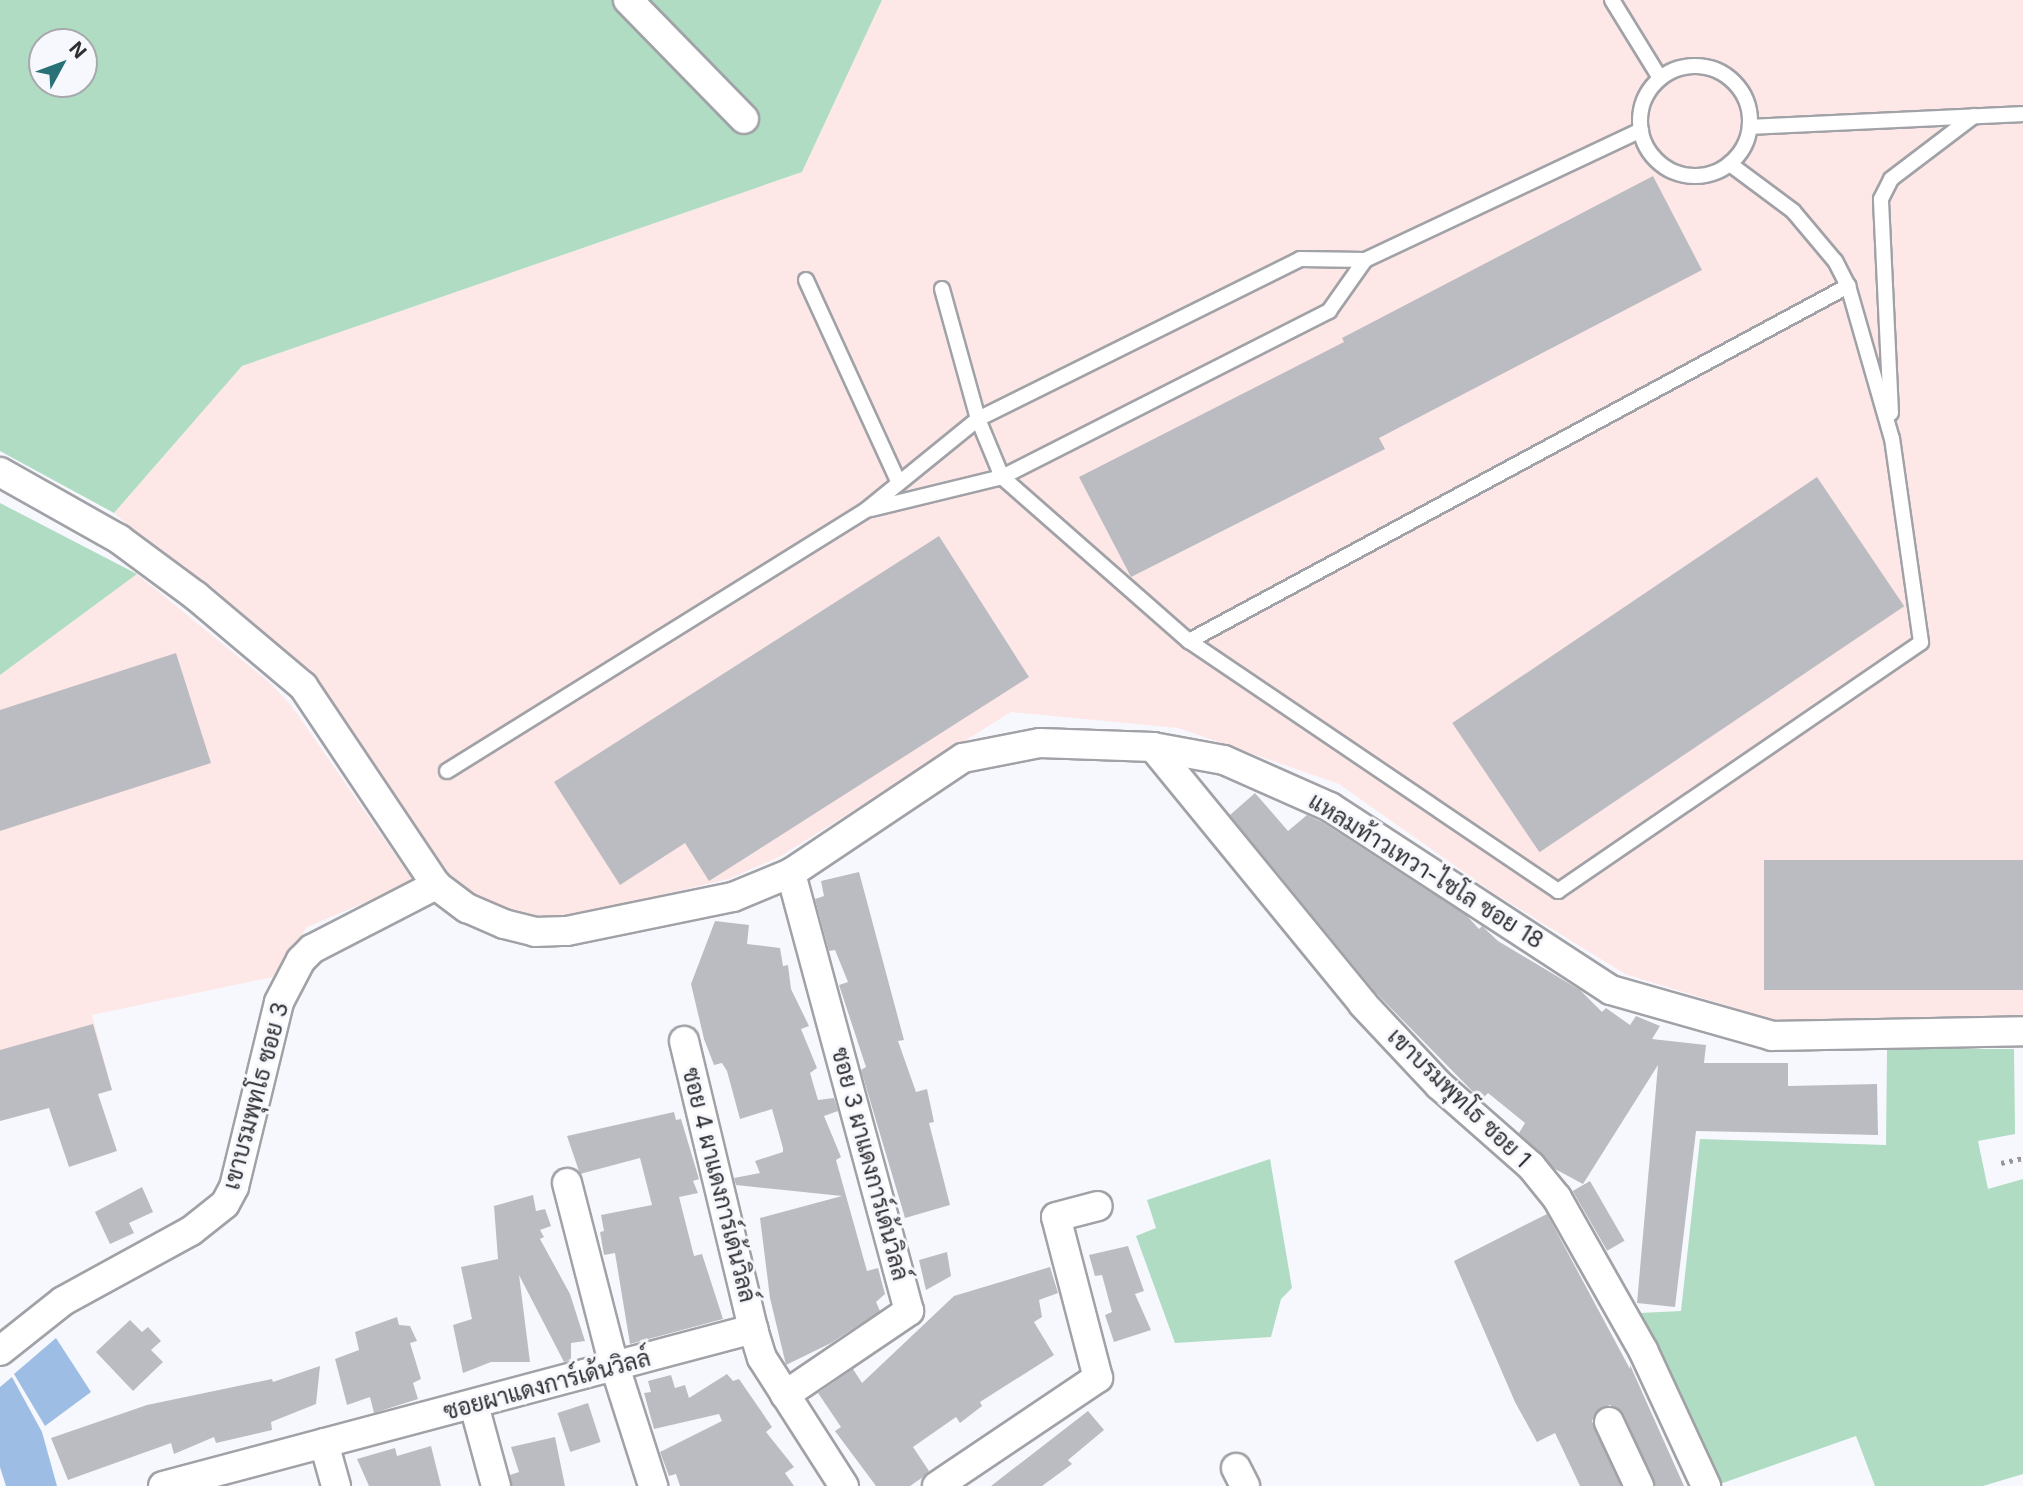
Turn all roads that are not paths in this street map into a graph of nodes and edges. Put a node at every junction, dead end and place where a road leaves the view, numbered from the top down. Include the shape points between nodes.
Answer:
1 (628, 0) edge
2 (1612, 0) edge
3 (1660, 78) junction
4 (2023, 114) edge
5 (1974, 116) junction
6 (744, 119) dead end
7 (1750, 127) junction
8 (1641, 130) junction
9 (1730, 164) junction
10 (1366, 260) junction
11 (806, 280) dead end
12 (1848, 286) junction
13 (942, 289) dead end
14 (978, 419) junction
15 (1892, 439) junction
16 (0, 472) edge
17 (1002, 477) junction
18 (899, 483) junction
19 (866, 510) junction
20 (1189, 641) junction
21 (1153, 747) junction
22 (447, 771) dead end
23 (791, 873) junction
24 (436, 885) junction
25 (2023, 1031) edge
26 (684, 1041) dead end
27 (567, 1183) dead end
28 (1098, 1206) dead end
29 (754, 1329) junction
30 (0, 1351) edge
31 (616, 1368) junction
32 (785, 1395) junction
33 (474, 1405) junction
34 (1609, 1422) dead end
35 (324, 1443) junction
36 (163, 1486) edge
37 (336, 1486) edge
38 (496, 1486) edge
39 (653, 1486) edge
40 (844, 1486) edge
41 (937, 1486) edge
42 (1639, 1486) edge
43 (1706, 1486) edge

1 - 6 street
2 - 3 lane
3 - 7 lane via 1686,66 1721,73 1746,99
3 - 8 lane via 1643,101
4 - 5 lane
5 - 7 lane
5 - 15 lane via 1891,179 1881,199
7 - 9 lane via 1740,154
8 - 9 lane via 1652,156 1676,173 1704,176
8 - 10 lane
9 - 12 lane via 1794,211 1835,261
10 - 14 lane via 1300,259
10 - 17 lane via 1329,312
11 - 18 lane
12 - 15 lane
12 - 20 lane
13 - 14 lane
14 - 17 lane
14 - 18 lane
15 - 20 lane via 1921,642 1558,891
16 - 24 street, แหลมท้าวเทวา-ไซโล ซอย 18 via 119,539 197,596 303,687
17 - 19 lane
17 - 20 lane
18 - 19 lane
19 - 22 lane
21 - 23 street, แหลมท้าวเทวา-ไซโล ซอย 18 via 1040,743 963,758
21 - 25 street, แหลมท้าวเทวา-ไซโล ซอย 18 via 1224,760 1331,807 1611,990 1772,1036
21 - 43 street, เขาบรมพุทโธ ซอย 1 via 1363,1004 1439,1085 1531,1166 1557,1198 1643,1350
23 - 24 street, แหลมท้าวเทวา-ไซโล ซอย 18 via 733,897 567,931 535,932 467,908
23 - 32 street, ซอย 3 ผาแดงการ์เด้นวิลล์ via 909,1311
24 - 30 street, เขาบรมพุทโธ ซอย 3 via 312,948 301,960 279,1002 234,1187 225,1204 191,1231 63,1301
26 - 29 street, ซอย 4 ผาแดงการ์เด้นวิลล์
27 - 31 street
28 - 41 street via 1056,1217 1098,1378
29 - 31 street, ซอยผาแดงการ์เด้นวิลล์
29 - 32 street via 762,1358
31 - 33 street, ซอยผาแดงการ์เด้นวิลล์
31 - 39 street
32 - 40 street
33 - 35 street, ซอยผาแดงการ์เด้นวิลล์
33 - 38 street
34 - 42 street
35 - 36 street, ซอยผาแดงการ์เด้นวิลล์
35 - 37 street

